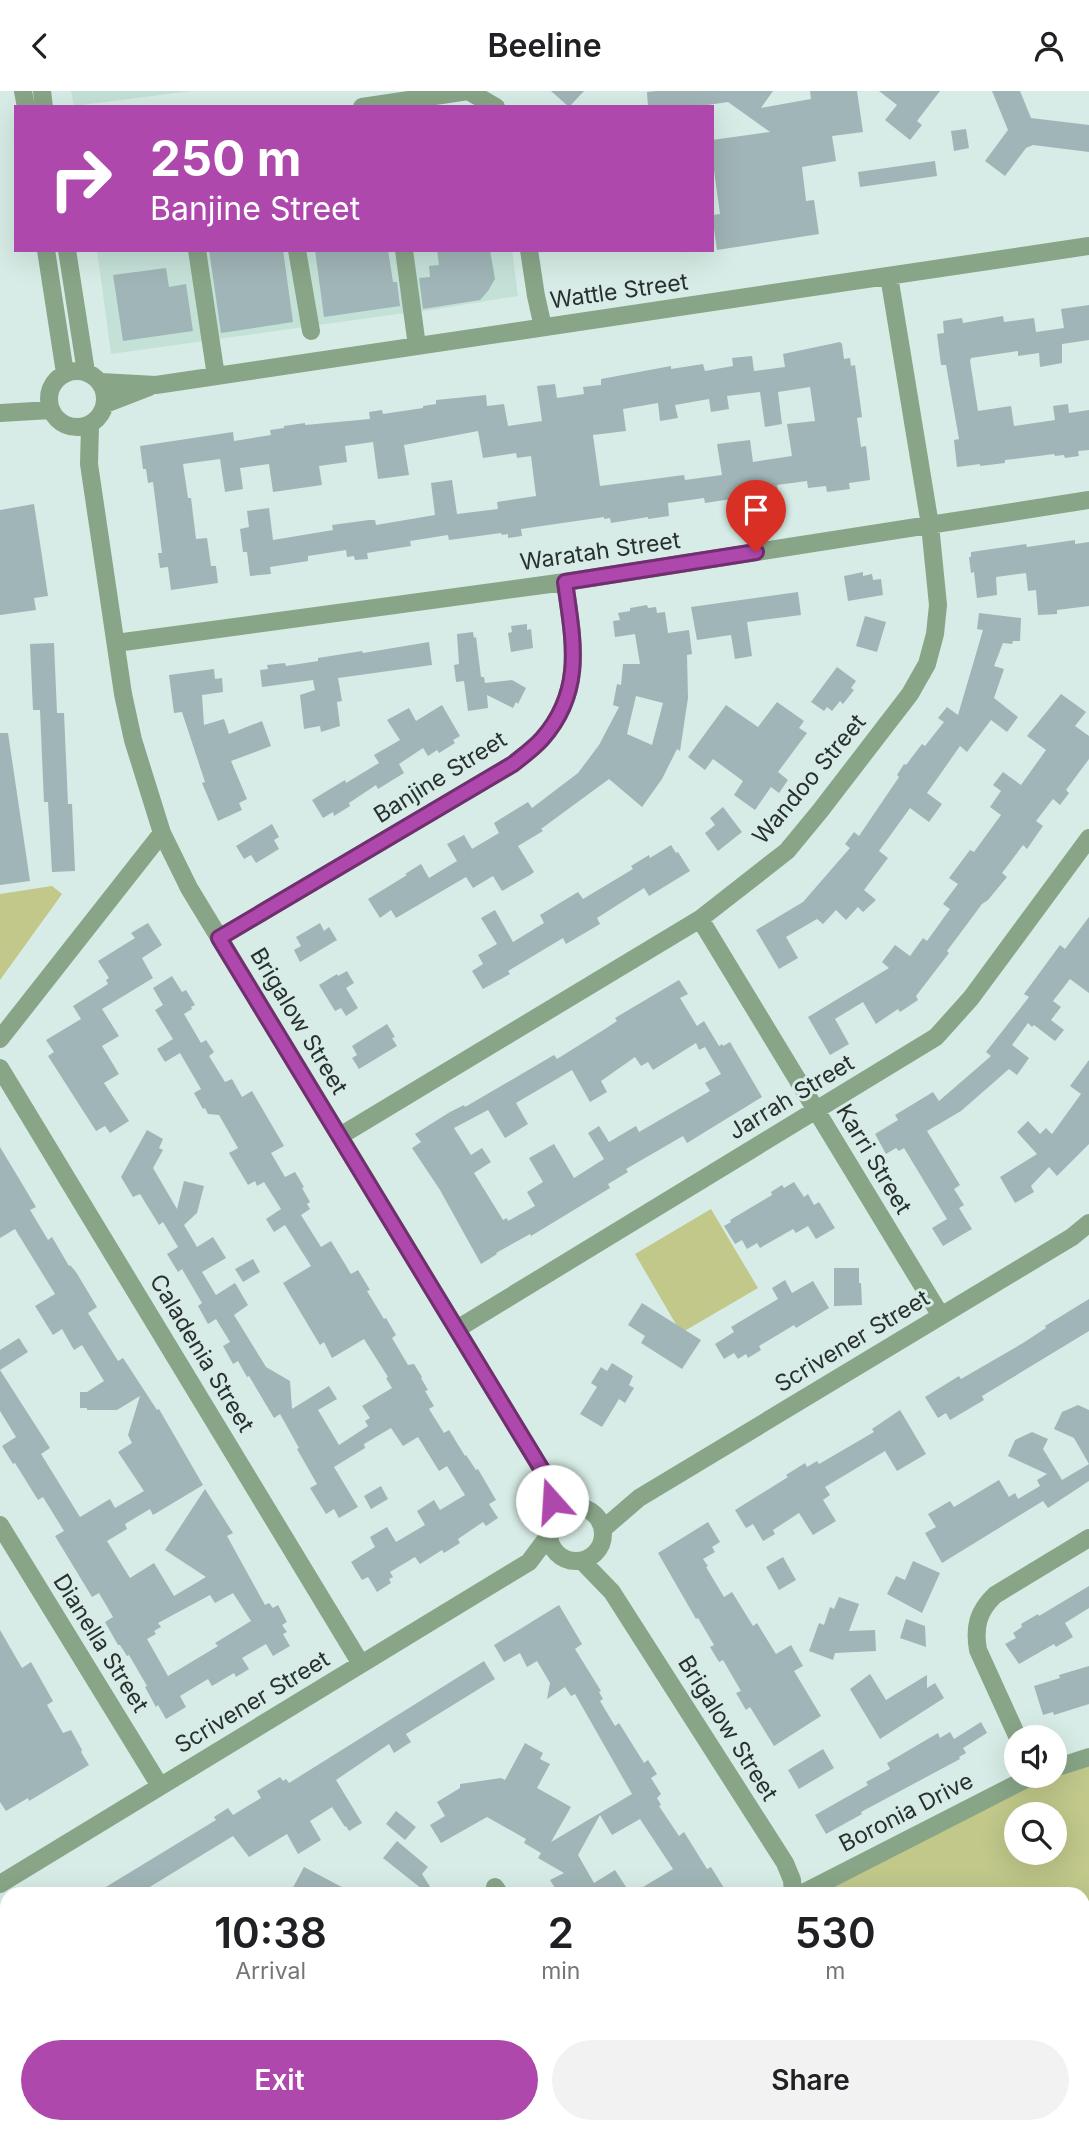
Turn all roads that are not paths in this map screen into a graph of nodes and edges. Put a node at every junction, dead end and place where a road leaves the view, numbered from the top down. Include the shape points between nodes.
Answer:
1 (448, 93) edge
2 (383, 105) edge
3 (492, 105) edge
4 (1089, 246) edge
5 (46, 252) edge
6 (67, 252) edge
7 (197, 252) edge
8 (297, 252) edge
9 (404, 252) edge
10 (529, 252) edge
11 (889, 276) junction
12 (543, 327) junction
13 (311, 331) dead end
14 (416, 346) junction
15 (65, 373) junction
16 (216, 376) junction
17 (93, 377) junction
18 (156, 385) junction
19 (51, 389) junction
20 (106, 404) junction
21 (51, 410) junction
22 (3, 413) edge
23 (66, 425) junction
24 (90, 425) junction
25 (89, 464) junction
26 (1089, 500) edge
27 (930, 525) junction
28 (565, 582) junction
29 (116, 643) junction
30 (162, 833) junction
31 (1089, 838) edge
32 (700, 919) junction
33 (219, 938) junction
34 (0, 1039) edge
35 (0, 1068) edge
36 (816, 1110) junction
37 (340, 1136) junction
38 (1089, 1223) edge
39 (941, 1316) junction
40 (457, 1329) junction
41 (550, 1483) junction
42 (576, 1507) junction
43 (598, 1521) junction
44 (0, 1525) edge
45 (552, 1527) junction
46 (1089, 1538) edge
47 (598, 1551) junction
48 (562, 1557) junction
49 (582, 1561) junction
50 (529, 1562) junction
51 (612, 1592) junction
52 (361, 1664) junction
53 (1012, 1725) edge
54 (1089, 1757) edge
55 (1067, 1764) edge
56 (160, 1786) junction
57 (1009, 1788) edge
58 (0, 1884) edge
59 (793, 1887) edge
60 (815, 1887) edge

1 - 2 street
1 - 3 street via 468,91
4 - 11 street, Wattle Street
5 - 15 street
6 - 17 street
7 - 16 street
8 - 13 street
9 - 14 street
10 - 12 street
11 - 12 street, Wattle Street
11 - 27 street, Wandoo Street
12 - 14 street, Wattle Street
14 - 16 street, Wattle Street
15 - 17 street
15 - 19 street
16 - 18 street, Wattle Street
17 - 18 street, Wattle Street
17 - 20 street via 104,389
18 - 20 street, Wattle Street
19 - 21 street
19 - 22 street
20 - 24 street
21 - 22 street
21 - 23 street
23 - 24 street
23 - 25 street, Brigalow Street
24 - 25 street, Brigalow Street
25 - 29 street, Brigalow Street
26 - 27 street, Waratah Street
27 - 28 street, Waratah Street
27 - 32 street, Wandoo Street via 938,605 935,633 927,664 910,694 787,851
28 - 29 street, Waratah Street
28 - 33 street, Banjine Street via 574,648 572,676 567,698 541,740 513,764
29 - 30 street, Brigalow Street via 133,740
30 - 33 street, Brigalow Street
30 - 34 street
31 - 36 street, Jarrah Street via 971,998 936,1037
32 - 36 street, Karri Street
32 - 37 street, Wandoo Street
33 - 37 street, Brigalow Street
35 - 52 street, Caladenia Street
36 - 39 street, Karri Street
36 - 40 street, Jarrah Street
37 - 40 street, Brigalow Street
38 - 39 street, Scrivener Street
39 - 43 street, Scrivener Street
40 - 41 street, Brigalow Street
41 - 42 street, Brigalow Street
41 - 45 street, Brigalow Street
42 - 43 street via 586,1509
42 - 45 street via 560,1513
43 - 47 street via 603,1540
44 - 56 street, Dianella Street
45 - 48 street via 553,1548
45 - 50 street, Scrivener Street
46 - 53 street via 995,1595 978,1618 978,1650
47 - 49 street
47 - 51 street, Brigalow Street
48 - 49 street
48 - 50 street, Scrivener Street
49 - 51 street, Brigalow Street
50 - 52 street, Scrivener Street
51 - 59 street, Brigalow Street via 785,1863
52 - 56 street, Scrivener Street
54 - 55 street
56 - 58 street, Scrivener Street
57 - 60 street, Boronia Drive

